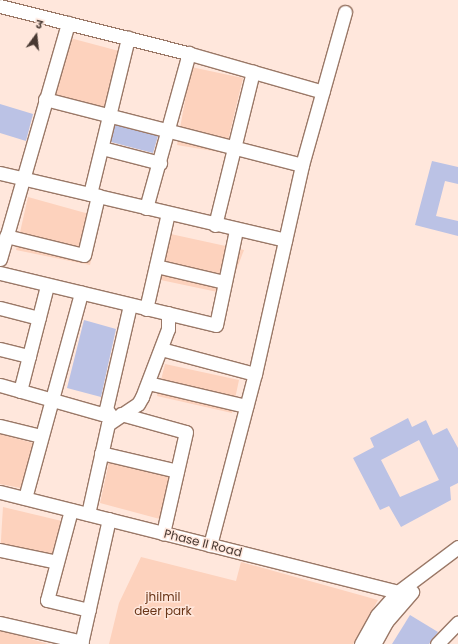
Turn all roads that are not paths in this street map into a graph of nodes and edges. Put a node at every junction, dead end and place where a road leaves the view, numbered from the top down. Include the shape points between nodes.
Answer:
1 (1, 10) edge
2 (345, 12) dead end
3 (68, 23) junction
4 (128, 38) junction
5 (189, 53) junction
6 (253, 72) junction
7 (323, 92) junction
8 (45, 100) junction
9 (109, 118) junction
10 (170, 133) junction
11 (236, 147) junction
12 (102, 148) junction
13 (160, 163) junction
14 (302, 165) junction
15 (0, 173) edge
16 (22, 178) junction
17 (94, 195) junction
18 (146, 208) junction
19 (168, 213) junction
20 (215, 225) junction
21 (236, 230) junction
22 (6, 236) junction
23 (285, 240) junction
24 (0, 259) edge
25 (156, 266) junction
26 (0, 273) edge
27 (224, 282) junction
28 (47, 286) junction
29 (80, 293) junction
30 (130, 305) junction
31 (0, 308) edge
32 (146, 309) junction
33 (168, 313) junction
34 (39, 318) junction
35 (0, 349) edge
36 (161, 349) junction
37 (29, 356) junction
38 (255, 374) junction
39 (148, 382) junction
40 (0, 384) edge
41 (20, 391) junction
42 (50, 400) junction
43 (246, 406) junction
44 (117, 416) junction
45 (0, 426) edge
46 (41, 436) junction
47 (101, 453) junction
48 (177, 471) junction
49 (0, 492) edge
50 (26, 498) junction
51 (71, 510) junction
52 (88, 514) junction
53 (108, 519) junction
54 (164, 533) junction
55 (210, 545) junction
56 (458, 547) edge
57 (0, 550) edge
58 (458, 557) edge
59 (57, 562) junction
60 (401, 595) junction
61 (89, 610) junction
62 (458, 622) edge
63 (0, 623) edge
64 (82, 643) edge
65 (361, 644) edge
66 (374, 644) edge
67 (437, 644) edge

1 - 3 street
2 - 7 street
3 - 4 street
3 - 8 street
4 - 5 street
4 - 9 street
5 - 6 street
5 - 10 street
6 - 7 street
6 - 11 street
7 - 14 street
8 - 9 street
8 - 16 street
9 - 10 street
9 - 12 street
10 - 11 street
10 - 13 street
11 - 14 street
11 - 20 street
12 - 13 street
12 - 17 street
13 - 18 street
14 - 23 street
15 - 16 street
16 - 17 street
16 - 22 street
17 - 18 street
17 - 22 street via 84,255
18 - 19 street
19 - 20 street
19 - 25 street
20 - 21 street
21 - 23 street
21 - 27 street
22 - 24 street
23 - 38 street
25 - 27 street
25 - 32 street
26 - 28 street
27 - 33 street via 216,325
28 - 29 street
28 - 34 street
29 - 30 street
29 - 42 street via 55,399
30 - 32 street
30 - 44 street via 106,409
31 - 34 street
32 - 33 street
33 - 36 street
34 - 37 street
35 - 37 street
36 - 38 street
36 - 39 street
37 - 41 street
38 - 43 street
39 - 43 street
39 - 44 street via 138,404
40 - 41 street
41 - 42 street
42 - 44 street
42 - 46 street
43 - 55 street
44 - 47 street
44 - 48 street via 186,432
45 - 46 street
46 - 50 street
47 - 48 street
47 - 52 street
48 - 54 street
49 - 50 street, Phase II Road
50 - 51 street, Phase II Road
51 - 52 street, Phase II Road
51 - 59 street
52 - 53 street, Phase II Road
53 - 54 street, Phase II Road
53 - 61 street
54 - 55 street, Phase II Road
55 - 60 street, Phase II Road
56 - 60 street
57 - 59 street
58 - 60 street
59 - 61 street via 47,600
60 - 65 street via 377,615
60 - 66 street
61 - 64 street
62 - 67 street
63 - 64 street

